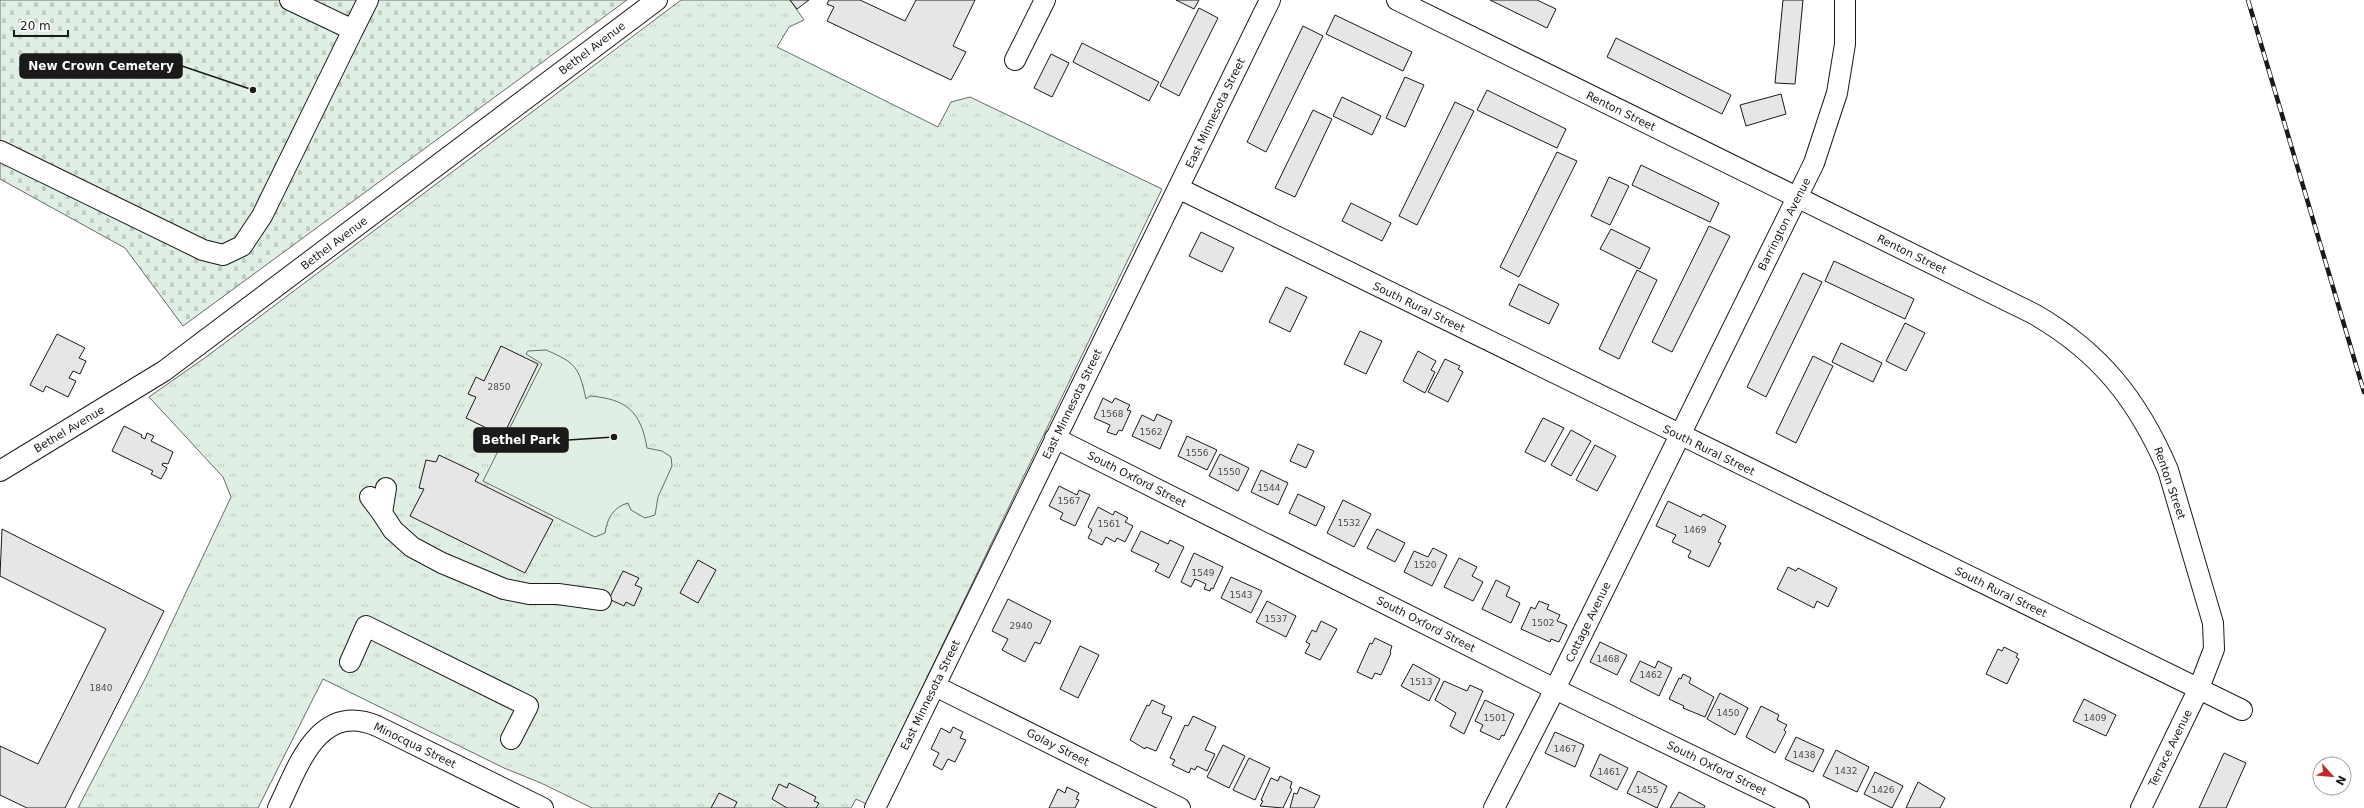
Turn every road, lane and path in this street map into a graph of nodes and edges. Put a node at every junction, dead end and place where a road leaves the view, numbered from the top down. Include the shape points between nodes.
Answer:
1 (290, 0) edge
2 (368, 0) edge
3 (657, 0) edge
4 (1045, 0) edge
5 (1270, 0) edge
6 (1397, 0) edge
7 (1845, 0) edge
8 (353, 30) junction
9 (1015, 60) dead end
10 (0, 151) edge
11 (1178, 188) junction
12 (1797, 197) junction
13 (1679, 435) junction
14 (1055, 438) junction
15 (0, 471) edge
16 (379, 499) dead end
17 (602, 600) dead end
18 (350, 662) dead end
19 (935, 686) junction
20 (2199, 688) junction
21 (1555, 689) junction
22 (2242, 710) dead end
23 (511, 739) dead end
24 (278, 808) edge
25 (543, 808) edge
26 (875, 808) edge
27 (1180, 808) edge
28 (1494, 808) edge
29 (1799, 808) edge
30 (2141, 808) edge

1 - 8 street
2 - 8 street
3 - 15 street, Bethel Avenue via 164,371
4 - 9 street
5 - 11 street, East Minnesota Street
6 - 12 street, Renton Street
7 - 12 street, Barrington Avenue via 1845,44 1834,109 1814,163
8 - 10 street via 262,216 242,246 223,255 203,250
11 - 13 street, South Rural Street
11 - 14 street, East Minnesota Street
12 - 13 street, Barrington Avenue
12 - 20 street, Renton Street via 2044,320 2076,342 2119,383 2159,447 2212,614 2214,649
13 - 20 street, South Rural Street
13 - 21 street, Cottage Avenue
14 - 19 street, East Minnesota Street
14 - 21 street, South Oxford Street
16 - 17 street via 393,530 412,547 442,563 504,589 529,594 558,594
18 - 23 street via 366,626 528,706
19 - 26 street, East Minnesota Street
19 - 27 street, Golay Street
20 - 22 street, South Rural Street
20 - 30 street, Terrace Avenue
21 - 28 street, Cottage Avenue
21 - 29 street, South Oxford Street
24 - 25 street, Minocqua Street via 306,750 317,737 329,726 354,721 378,726

